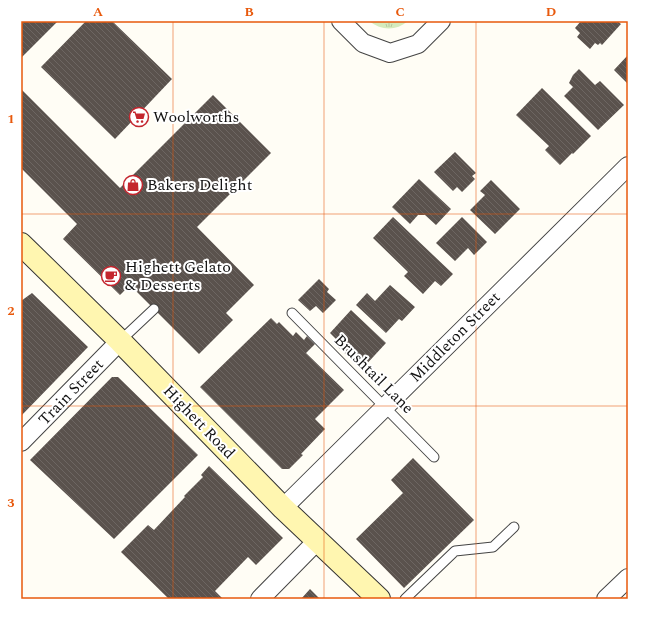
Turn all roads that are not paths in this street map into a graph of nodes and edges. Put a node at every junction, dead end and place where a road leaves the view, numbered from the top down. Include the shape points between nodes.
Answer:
1 (342, 21) edge
2 (441, 21) edge
3 (628, 166) edge
4 (21, 244) edge
5 (154, 309) dead end
6 (292, 313) dead end
7 (120, 341) junction
8 (385, 407) junction
9 (21, 442) edge
10 (434, 457) dead end
11 (283, 508) junction
12 (514, 527) dead end
13 (317, 541) junction
14 (628, 578) edge
15 (260, 599) edge
16 (379, 599) edge
17 (406, 599) edge
18 (606, 599) edge

1 - 2 street via 363,43 390,53 418,44
3 - 8 street, Middleton Street
4 - 7 street, Highett Road
5 - 7 lane
6 - 8 lane, Brushtail Lane
7 - 9 street, Train Street
7 - 11 street, Highett Road
8 - 10 lane, Brushtail Lane
8 - 11 street, Middleton Street
11 - 13 street, Highett Road
12 - 17 lane via 493,547 455,551
13 - 15 street
13 - 16 street, Highett Road
14 - 18 street

